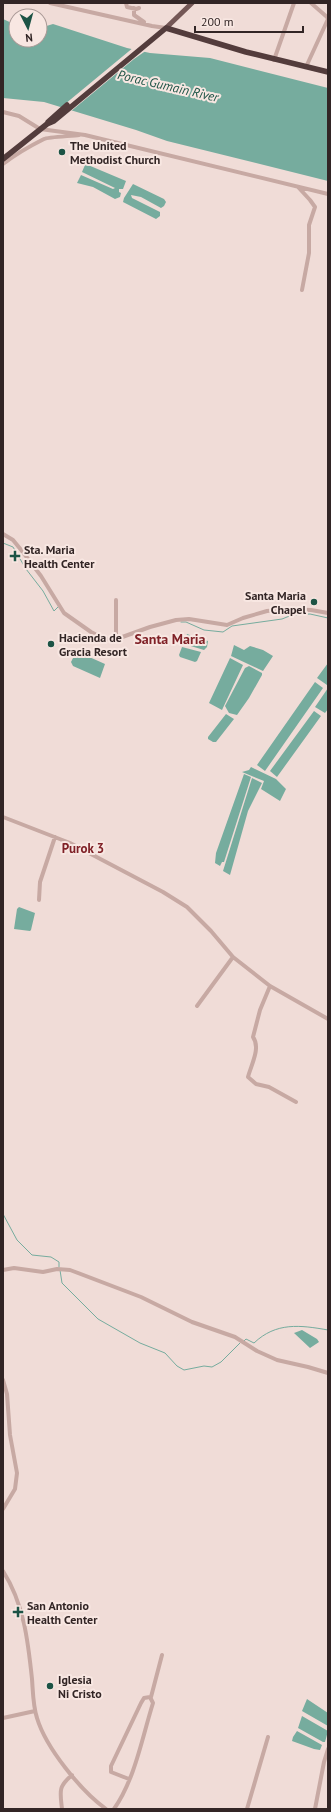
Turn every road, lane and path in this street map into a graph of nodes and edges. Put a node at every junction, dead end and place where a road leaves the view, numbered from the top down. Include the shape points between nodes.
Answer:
1 (50, 3) edge
2 (126, 3) edge
3 (192, 3) edge
4 (293, 3) edge
5 (311, 3) edge
6 (134, 8) junction
7 (139, 8) dead end
8 (328, 19) edge
9 (152, 26) junction
10 (166, 28) junction
11 (274, 60) junction
12 (306, 67) junction
13 (328, 72) edge
14 (3, 112) edge
15 (40, 129) junction
16 (85, 135) junction
17 (3, 158) edge
18 (3, 164) edge
19 (298, 187) junction
20 (328, 194) edge
21 (302, 290) dead end
22 (3, 534) edge
23 (116, 600) dead end
24 (328, 613) edge
25 (116, 639) junction
26 (3, 816) edge
27 (55, 837) junction
28 (39, 900) dead end
29 (232, 957) junction
30 (270, 986) junction
31 (198, 1006) dead end
32 (328, 1019) edge
33 (296, 1102) dead end
34 (3, 1270) edge
35 (328, 1373) edge
36 (3, 1380) edge
37 (3, 1509) edge
38 (3, 1572) edge
39 (162, 1655) dead end
40 (151, 1697) junction
41 (35, 1711) junction
42 (3, 1718) edge
43 (268, 1737) dead end
44 (328, 1749) edge
45 (72, 1774) junction
46 (129, 1779) junction
47 (62, 1809) edge
48 (106, 1809) edge
49 (114, 1809) edge
50 (247, 1809) edge
51 (315, 1809) edge

1 - 9 street
2 - 6 street via 127,7
3 - 10 main road
4 - 11 street
5 - 8 street
6 - 7 street
6 - 9 street via 134,15
8 - 12 street
9 - 10 street
10 - 11 highway
10 - 15 highway via 54,121
11 - 12 highway
12 - 13 highway
14 - 15 street via 19,116
15 - 16 street
15 - 17 highway
16 - 18 street via 45,139 27,147
16 - 19 street
19 - 20 street
19 - 21 street via 315,207 309,226 309,253
22 - 25 street via 13,540 22,551 64,613 91,632 105,639
23 - 25 street
24 - 25 street via 287,608 267,611 227,625 189,619 176,620
26 - 27 street
27 - 28 street via 40,882
27 - 29 street via 112,864 187,907
29 - 30 street
29 - 31 street
30 - 32 street
30 - 33 street via 254,1028 253,1037 257,1049 248,1077 256,1084 269,1087
34 - 35 street via 14,1268 43,1272 63,1269 141,1297 192,1322 235,1337 277,1360
36 - 37 street via 18,1474 15,1489
38 - 41 street via 16,1595 25,1627
39 - 40 street
40 - 46 street via 153,1703
40 - 46 street via 147,1696 141,1703 111,1766 111,1772
41 - 42 street
41 - 45 street via 43,1733 56,1755
43 - 50 street
44 - 51 street
45 - 47 street via 63,1782 60,1790
45 - 48 street via 95,1802
46 - 49 street via 124,1795

